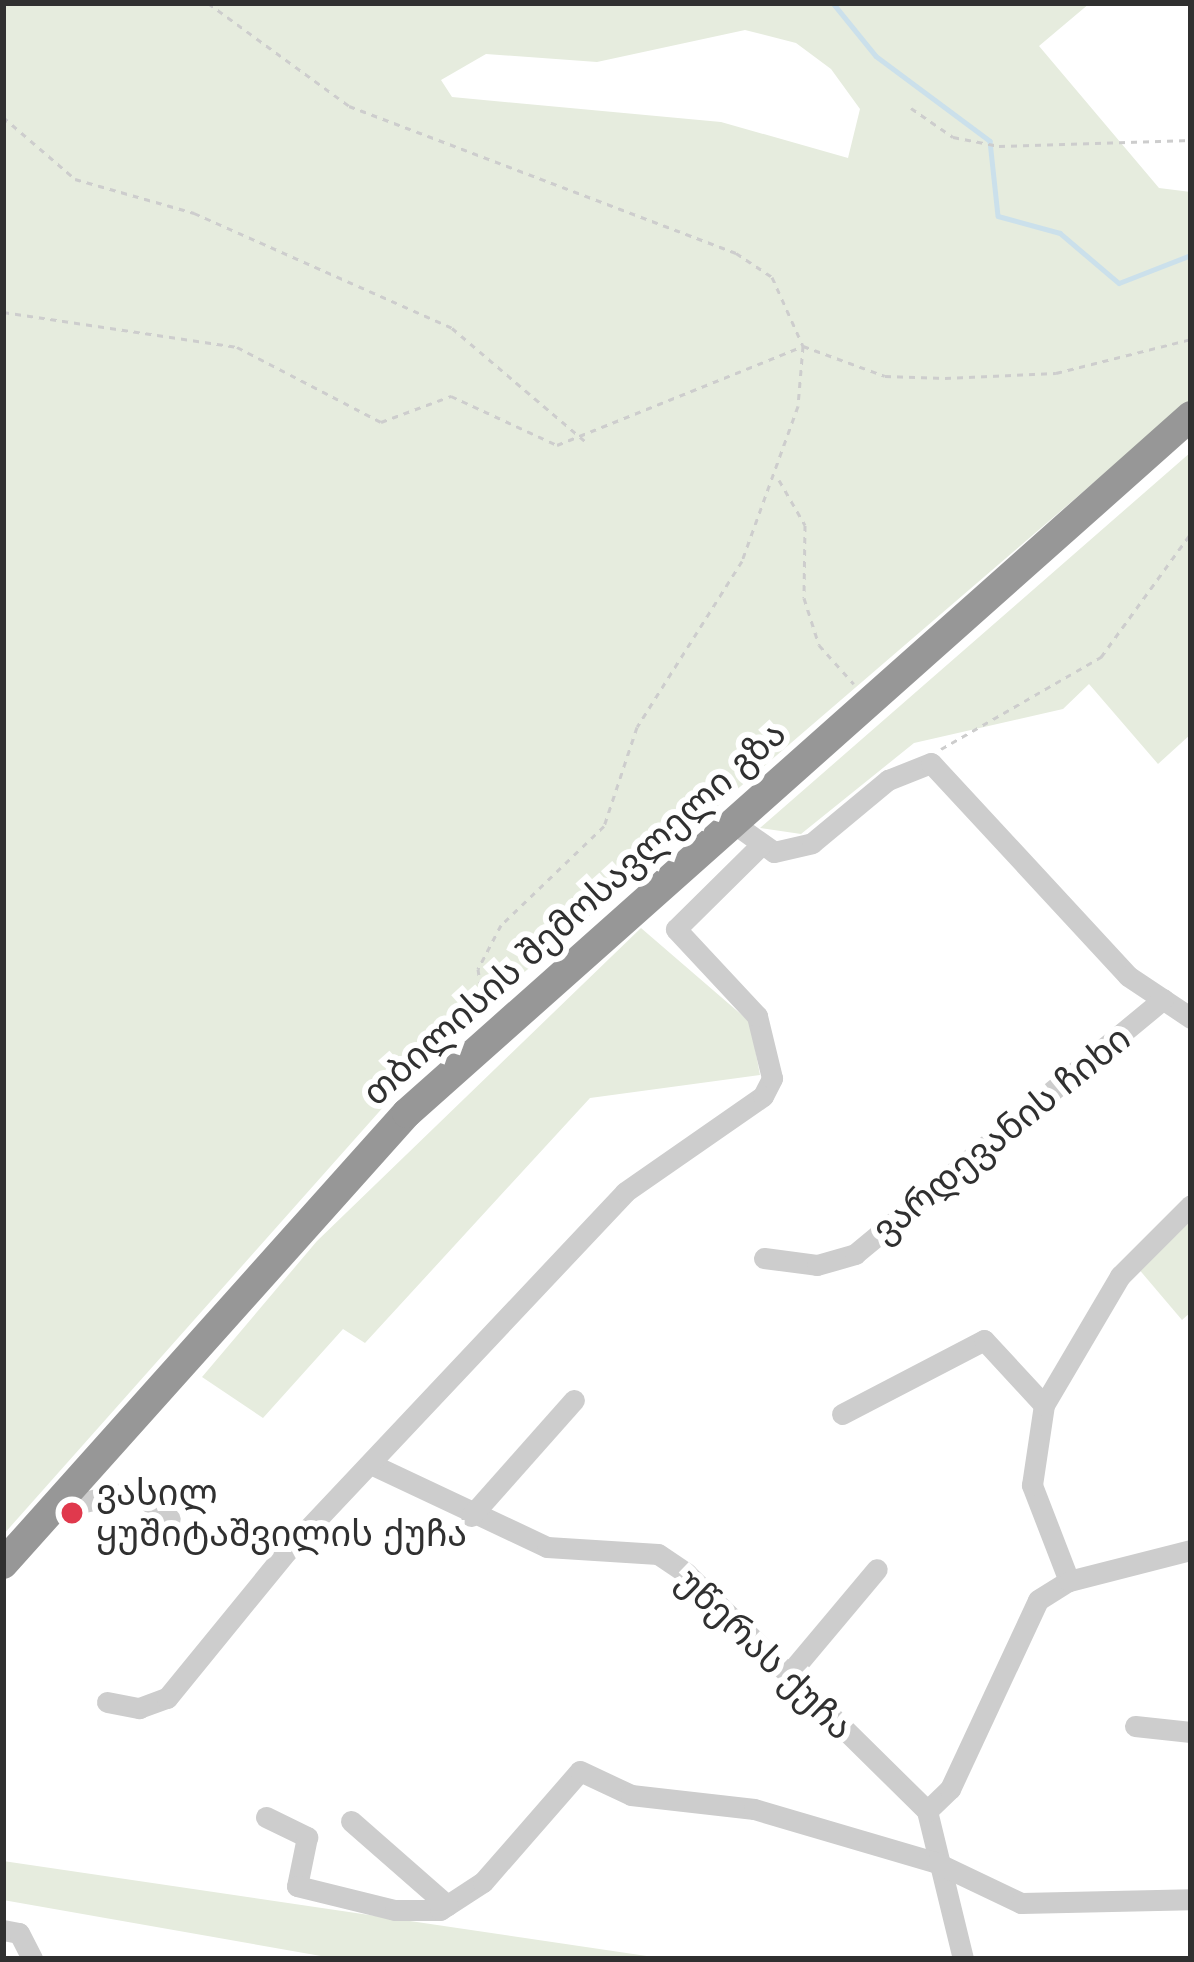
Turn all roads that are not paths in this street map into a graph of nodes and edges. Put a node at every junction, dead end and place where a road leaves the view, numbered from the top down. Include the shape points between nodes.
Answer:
1 (1191, 416) edge
2 (729, 820) junction
3 (762, 844) junction
4 (1162, 999) junction
5 (1191, 1018) edge
6 (1191, 1205) edge
7 (764, 1258) dead end
8 (574, 1400) dead end
9 (1044, 1405) junction
10 (842, 1414) dead end
11 (375, 1466) junction
12 (50, 1510) junction
13 (471, 1516) junction
14 (170, 1519) dead end
15 (1191, 1550) edge
16 (3, 1564) edge
17 (877, 1569) dead end
18 (1069, 1581) junction
19 (788, 1675) junction
20 (107, 1702) dead end
21 (1135, 1726) dead end
22 (1191, 1732) edge
23 (927, 1811) junction
24 (266, 1816) dead end
25 (351, 1821) dead end
26 (937, 1863) junction
27 (1191, 1899) edge
28 (447, 1905) junction
29 (3, 1930) edge
30 (32, 1959) edge
31 (963, 1959) edge

1 - 2 highway, თბილისის შემოსავლელი გზა
2 - 3 street
2 - 12 highway, თბილისის შემოსავლელი გზა via 491,1032
3 - 4 street via 774,852 812,843 888,780 931,763 1011,859
3 - 11 street via 676,929 757,1016 772,1078 763,1096 625,1192
4 - 5 street
4 - 7 street, ვარდევანის ჩიხი via 855,1254 817,1264
6 - 9 street via 1120,1276
8 - 13 street
9 - 10 street via 984,1340
9 - 18 street via 1032,1485
11 - 13 street, უწერას ქუჩა
11 - 20 street via 287,1551 167,1698 139,1708
12 - 14 street via 135,1490
12 - 16 highway, თბილისის შემოსავლელი გზა
13 - 19 street, უწერას ქუჩა via 584,1556 658,1554
15 - 18 street
17 - 19 street
18 - 23 street via 1038,1600 1010,1643 950,1790
19 - 23 street, უწერას ქუჩა
21 - 22 street
23 - 26 street
24 - 28 street via 307,1837 297,1886 395,1910
25 - 28 street
26 - 27 street via 1021,1903
26 - 28 street via 754,1809 631,1796 580,1771 483,1882
26 - 31 street
29 - 30 street via 19,1933

